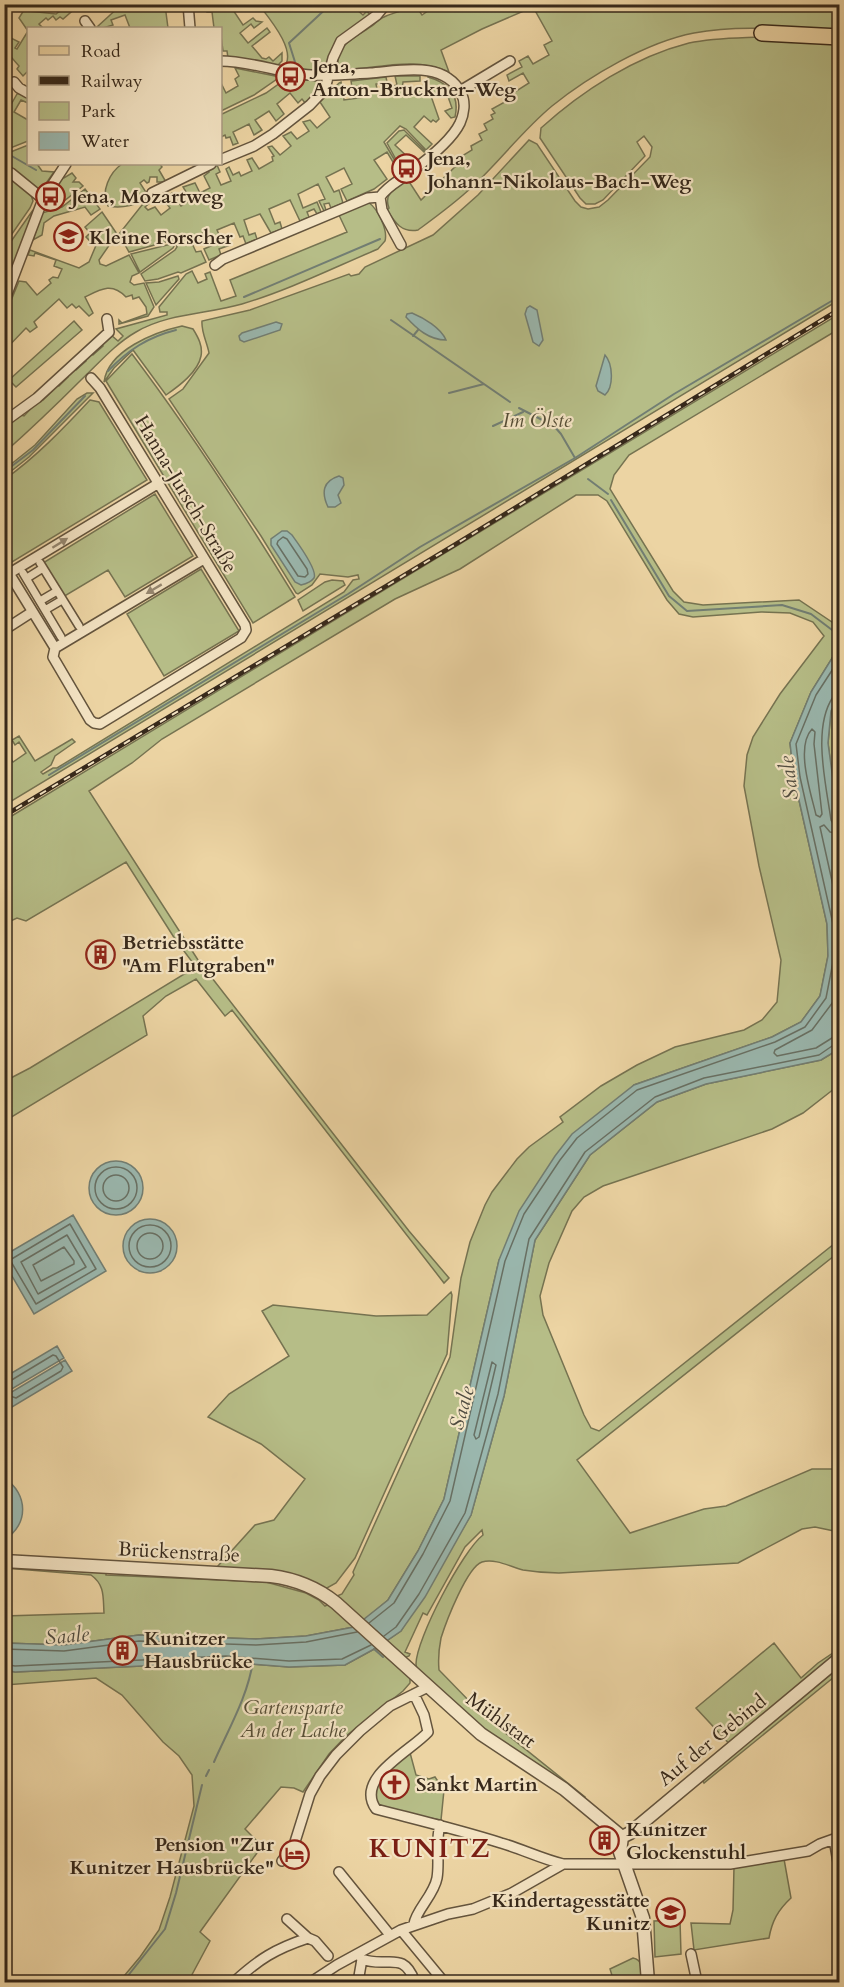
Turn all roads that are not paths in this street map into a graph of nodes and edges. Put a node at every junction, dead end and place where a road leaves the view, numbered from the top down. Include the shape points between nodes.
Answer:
1 (188, 4) edge
2 (402, 4) edge
3 (385, 5) edge
4 (190, 27) edge
5 (762, 33) dead end
6 (840, 37) edge
7 (222, 61) edge
8 (510, 61) dead end
9 (330, 75) junction
10 (14, 82) dead end
11 (460, 91) junction
12 (27, 92) edge
13 (222, 159) edge
14 (65, 165) edge
15 (209, 165) edge
16 (4, 171) edge
17 (152, 193) dead end
18 (380, 197) junction
19 (43, 199) junction
20 (400, 245) dead end
21 (214, 265) dead end
22 (7, 291) edge
23 (4, 302) edge
24 (107, 319) dead end
25 (91, 378) dead end
26 (4, 422) edge
27 (159, 483) junction
28 (204, 559) junction
29 (7, 569) edge
30 (57, 591) junction
31 (62, 600) junction
32 (37, 604) junction
33 (45, 610) junction
34 (79, 626) dead end
35 (4, 630) edge
36 (61, 637) dead end
37 (55, 648) junction
38 (4, 1562) edge
39 (342, 1609) joint
40 (840, 1658) edge
41 (428, 1687) junction
42 (414, 1694) junction
43 (440, 1825) junction
44 (622, 1837) junction
45 (282, 1862) dead end
46 (624, 1863) junction
47 (563, 1864) junction
48 (339, 1872) dead end
49 (840, 1874) edge
50 (287, 1919) dead end
51 (414, 1924) junction
52 (401, 1930) junction
53 (390, 1935) junction
54 (308, 1938) junction
55 (691, 1954) dead end
56 (328, 1956) junction
57 (358, 1957) junction
58 (323, 1974) junction
59 (234, 1983) edge
60 (311, 1983) edge
61 (358, 1983) edge
62 (415, 1983) edge
63 (444, 1983) edge
64 (648, 1983) edge
65 (697, 1983) edge

1 - 4 street
2 - 3 street
3 - 9 street via 341,40
5 - 6 main road
7 - 9 street
8 - 11 street
9 - 11 street via 424,70 449,78
9 - 13 street via 322,93 292,120 254,146
10 - 12 street
11 - 18 street via 464,105 456,129
14 - 19 street
15 - 17 street
16 - 19 street
18 - 20 street via 382,210
18 - 21 street via 368,198 302,225
19 - 22 street
22 - 23 street
24 - 26 street via 109,333 37,398
25 - 27 street, Hanna-Jursch-Straße
27 - 28 street, Hanna-Jursch-Straße
29 -> 27 street
28 -> 37 street
28 - 37 street, Hanna-Jursch-Straße via 245,624 241,638 100,724 94,723 52,657
29 - 32 street
30 - 31 street
30 - 32 street
30 - 32 street via 42,565 25,576
31 - 33 street
31 - 34 street
32 - 33 street
32 - 35 street
32 - 37 street
33 - 36 street
38 - 39 street, Brückenstraße via 280,1577 317,1589
39 - 41 street, Mühlstatt
40 - 44 street, Auf der Gebind
41 - 42 street
41 - 44 street, Mühlstatt via 481,1734 564,1789
42 - 43 street via 428,1732 379,1775 369,1793 370,1802 375,1809
42 - 45 street via 381,1713 336,1755 315,1786 294,1845
43 - 47 street
43 - 51 street via 436,1837 437,1877
44 - 46 street via 620,1852
46 - 47 street
46 - 49 street via 730,1864 808,1851 834,1839
46 - 64 street via 643,1918
47 - 51 street via 512,1893 473,1909
48 - 53 street
50 - 54 street
51 - 52 street
52 - 53 street
52 - 63 street
53 - 57 street
54 - 56 street
54 - 59 street via 282,1946 252,1965
55 - 65 street
56 - 57 street
56 - 58 street
57 - 58 street
57 - 61 street
57 - 62 street via 369,1962 402,1964 410,1970
58 - 60 street

